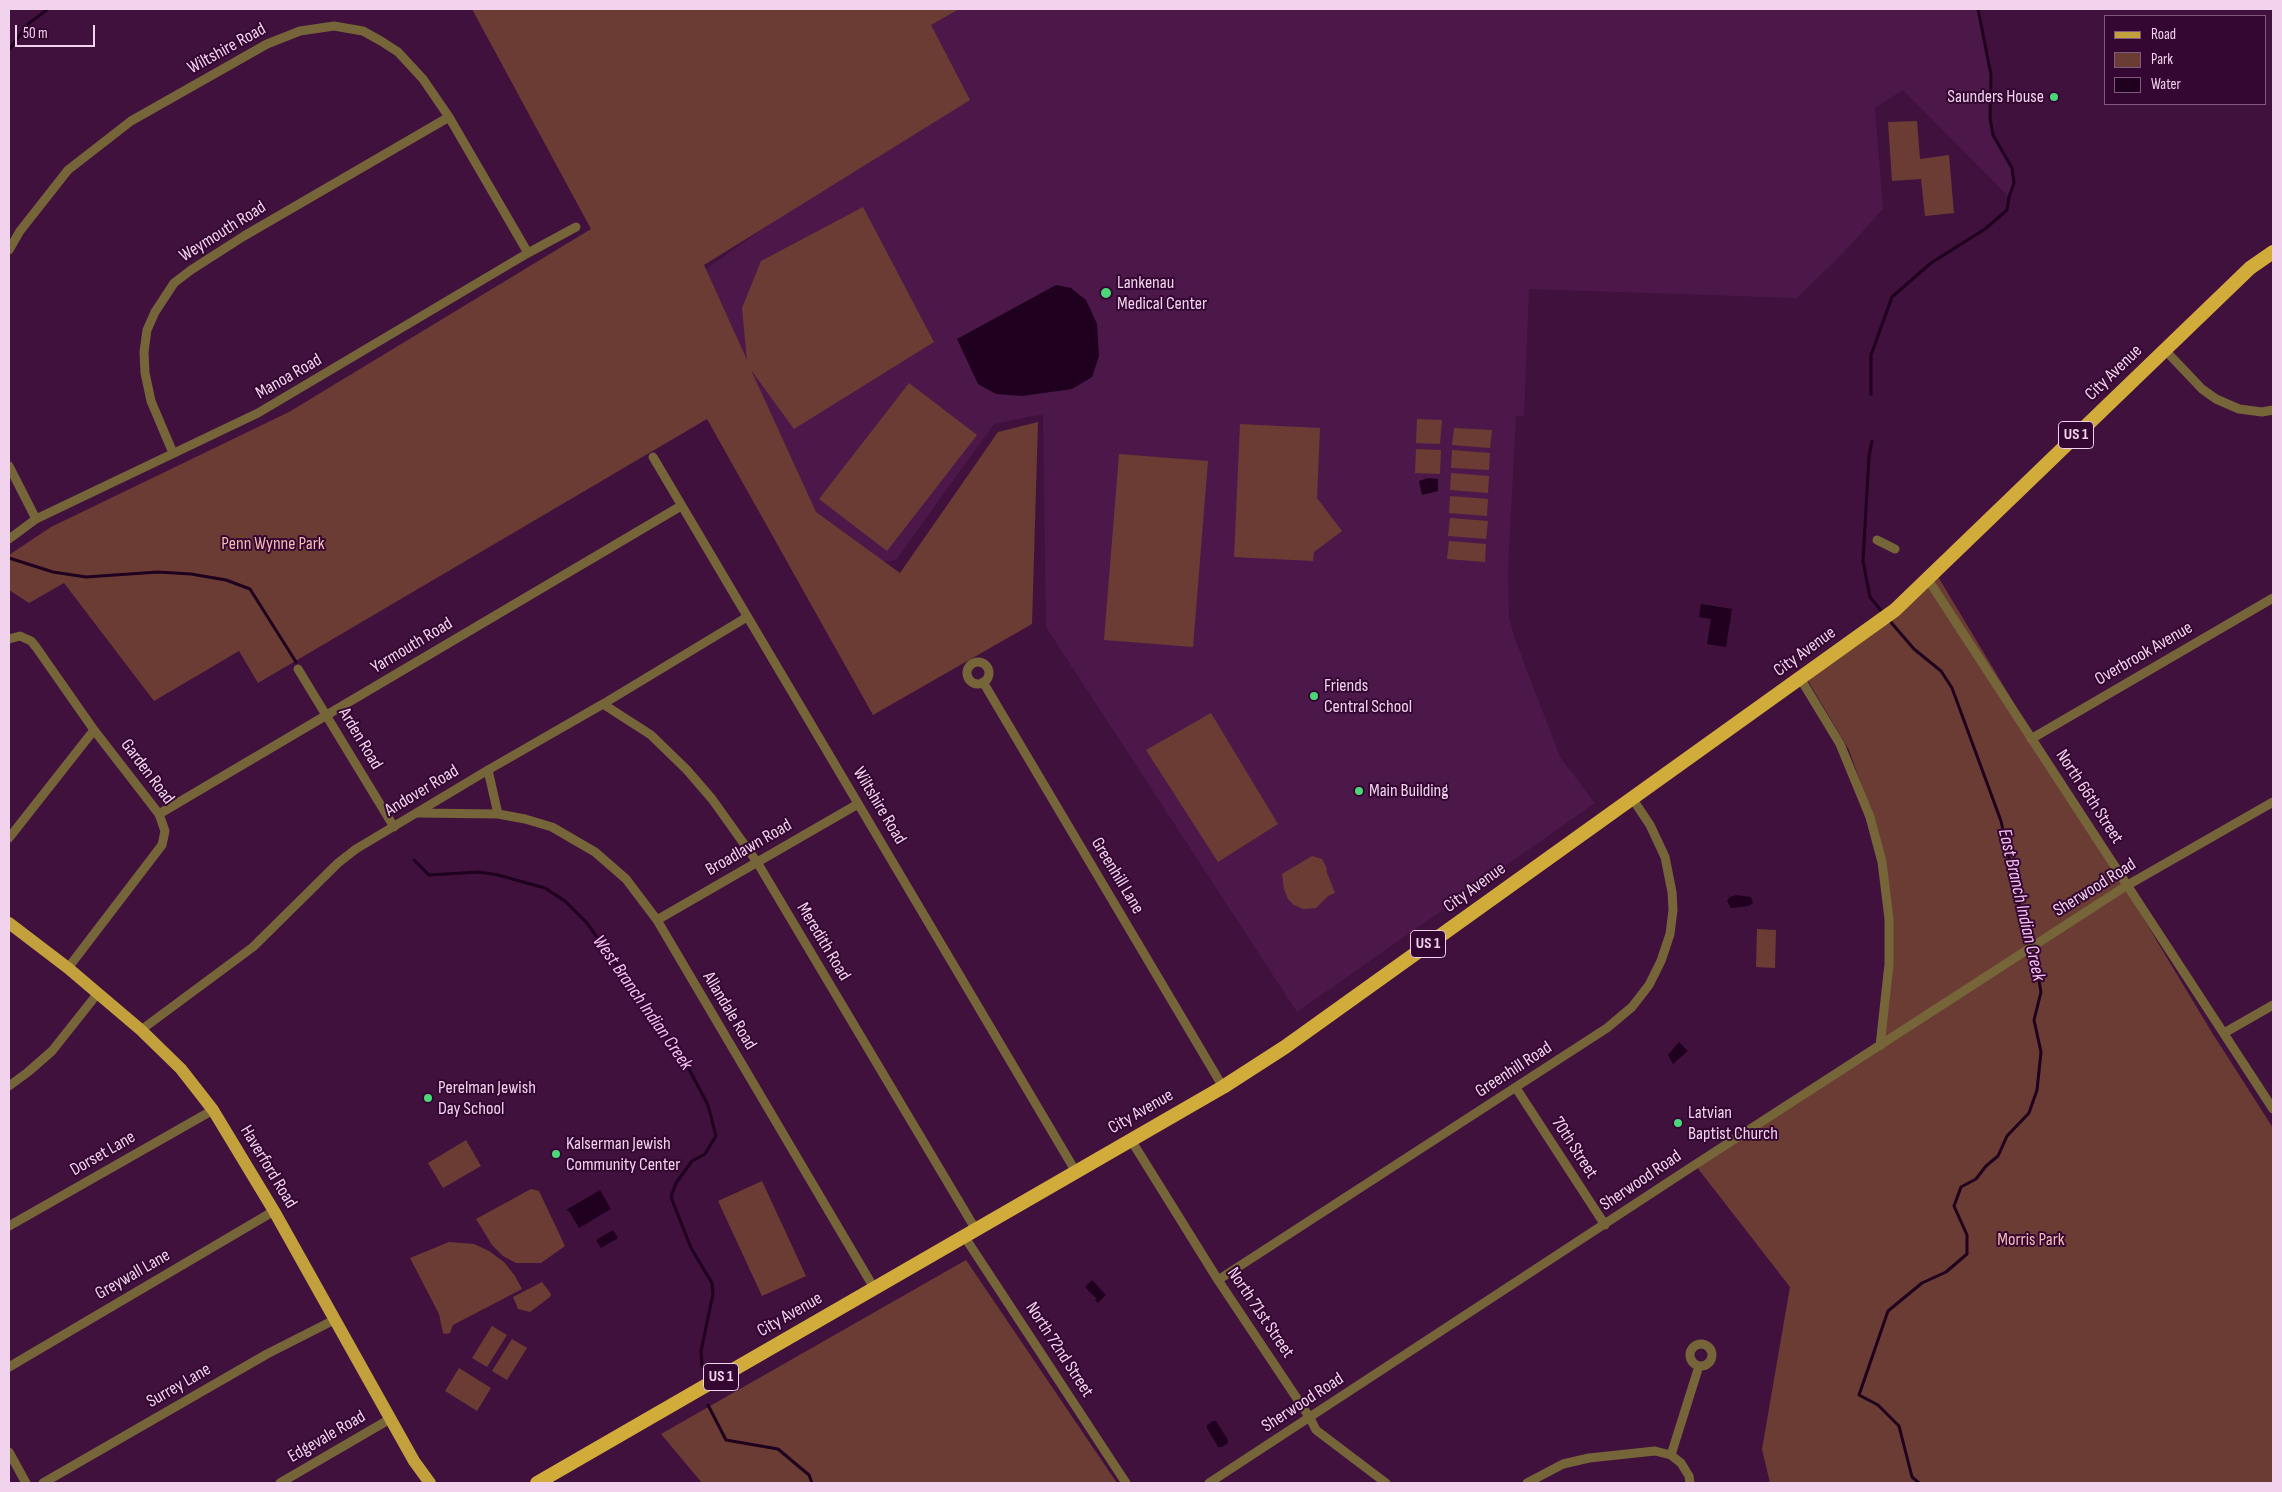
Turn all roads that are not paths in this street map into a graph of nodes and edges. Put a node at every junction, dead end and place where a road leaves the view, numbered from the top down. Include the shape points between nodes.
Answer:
1 (449, 117) junction
2 (576, 227) dead end
3 (9, 250) edge
4 (2273, 252) edge
5 (528, 253) junction
6 (2165, 350) junction
7 (2273, 410) edge
8 (173, 453) junction
9 (653, 457) dead end
10 (9, 466) edge
11 (681, 506) junction
12 (36, 519) junction
13 (9, 539) edge
14 (1877, 540) dead end
15 (1895, 549) dead end
16 (1927, 578) junction
17 (2273, 598) edge
18 (747, 616) junction
19 (9, 639) edge
20 (298, 668) dead end
21 (1800, 678) junction
22 (983, 682) dead end
23 (603, 704) junction
24 (327, 716) junction
25 (94, 730) junction
26 (2031, 739) junction
27 (488, 770) junction
28 (1632, 798) junction
29 (2273, 802) edge
30 (858, 804) junction
31 (418, 813) junction
32 (159, 814) junction
33 (498, 814) junction
34 (394, 827) junction
35 (9, 838) edge
36 (757, 862) junction
37 (2126, 886) junction
38 (657, 920) junction
39 (9, 923) edge
40 (68, 968) junction
41 (98, 993) junction
42 (2273, 1005) edge
43 (141, 1030) junction
44 (2224, 1033) junction
45 (1880, 1046) junction
46 (9, 1086) edge
47 (1223, 1087) junction
48 (1516, 1088) junction
49 (2273, 1109) edge
50 (213, 1110) junction
51 (1131, 1140) junction
52 (1076, 1172) junction
53 (274, 1211) junction
54 (1605, 1225) junction
55 (9, 1226) edge
56 (970, 1233) junction
57 (1218, 1280) junction
58 (874, 1288) junction
59 (334, 1320) junction
60 (1699, 1366) dead end
61 (9, 1367) edge
62 (1310, 1418) junction
63 (390, 1419) junction
64 (9, 1452) edge
65 (1672, 1455) junction
66 (26, 1483) edge
67 (43, 1483) edge
68 (280, 1483) edge
69 (430, 1483) edge
70 (537, 1483) edge
71 (1126, 1483) edge
72 (1209, 1483) edge
73 (1386, 1483) edge
74 (1527, 1483) edge
75 (1690, 1483) edge

1 - 3 street, Wiltshire Road via 423,79 398,52 381,41 363,31 334,26 300,31 267,44 157,106 88,152 47,194
1 - 5 street, Wiltshire Road
1 - 8 street, Weymouth Road via 244,236 192,270 169,290 147,330 144,352 151,401
2 - 5 street, Manoa Road
4 - 6 highway, City Avenue / US 1 via 2250,268
5 - 8 street, Manoa Road via 258,413
6 - 7 street via 2216,400 2239,409
6 - 16 highway, City Avenue / US 1
8 - 12 street, Manoa Road
9 - 11 street, Wiltshire Road
10 - 12 street
11 - 18 street, Wiltshire Road
11 - 24 street, Yarmouth Road
12 - 13 street, Manoa Road
14 - 15 street
16 - 21 highway, City Avenue / US 1 via 1895,610
16 - 26 street, North 66th Street
17 - 26 street, Overbrook Avenue
18 - 23 street, Andover Road
18 - 30 street, Wiltshire Road
19 - 25 street, Garden Road via 20,636 31,641
20 - 24 street, Arden Road
21 - 28 highway, City Avenue / US 1
21 - 45 street via 1840,744 1870,817 1882,862 1889,919 1889,964
22 - 47 street, Greenhill Lane
23 - 27 street, Andover Road
23 - 36 street, Meredith Road via 651,735 687,770
24 - 32 street, Yarmouth Road
24 - 34 street, Arden Road
25 - 32 street, Garden Road
25 - 35 street
26 - 37 street, North 66th Street
27 - 31 street, Andover Road
27 - 33 street
28 - 47 highway, City Avenue / US 1 via 1285,1047
28 - 48 street, Greenhill Road via 1658,840 1669,874 1672,910 1670,934 1662,961 1632,1007 1607,1028
29 - 37 street, Sherwood Road
30 - 36 street, Broadlawn Road
30 - 52 street, Wiltshire Road
31 - 33 street, Allandale Road
31 - 34 street, Andover Road
32 - 40 street, Garden Road via 166,831 162,845
33 - 38 street, Allandale Road via 552,827 595,852 626,879
34 - 43 street, Andover Road via 338,863 253,947
36 - 38 street, Broadlawn Road
36 - 56 street, Meredith Road
37 - 44 street, North 66th Street
37 - 45 street, Sherwood Road
38 - 58 street, Allandale Road
39 - 40 main road, Haverford Road
40 - 41 main road, Haverford Road
41 - 43 main road, Haverford Road
41 - 46 street via 52,1051
42 - 44 street
43 - 50 main road, Haverford Road via 181,1069
44 - 49 street, North 66th Street
45 - 54 street, Sherwood Road
47 - 51 highway, City Avenue / US 1
48 - 54 street, 70th Street
48 - 57 street, Greenhill Road
50 - 53 main road, Haverford Road
50 - 55 street, Dorset Lane
51 - 52 highway, City Avenue / US 1
51 - 57 street, North 71st Street
52 - 56 highway, City Avenue / US 1
53 - 59 main road, Haverford Road
53 - 61 street, Greywall Lane
54 - 62 street, Sherwood Road
56 - 58 highway, City Avenue / US 1
56 - 71 street, North 72nd Street
57 - 62 street, North 71st Street
58 - 70 highway, City Avenue / US 1
59 - 63 main road, Haverford Road
59 - 67 street, Surrey Lane via 267,1354
60 - 65 street
62 - 72 street, Sherwood Road
62 - 73 street, North 71st Street via 1316,1430
63 - 68 street, Edgevale Road
63 - 69 main road, Haverford Road
64 - 66 street
65 - 74 street via 1655,1451 1589,1458 1563,1464
65 - 75 street via 1681,1463

